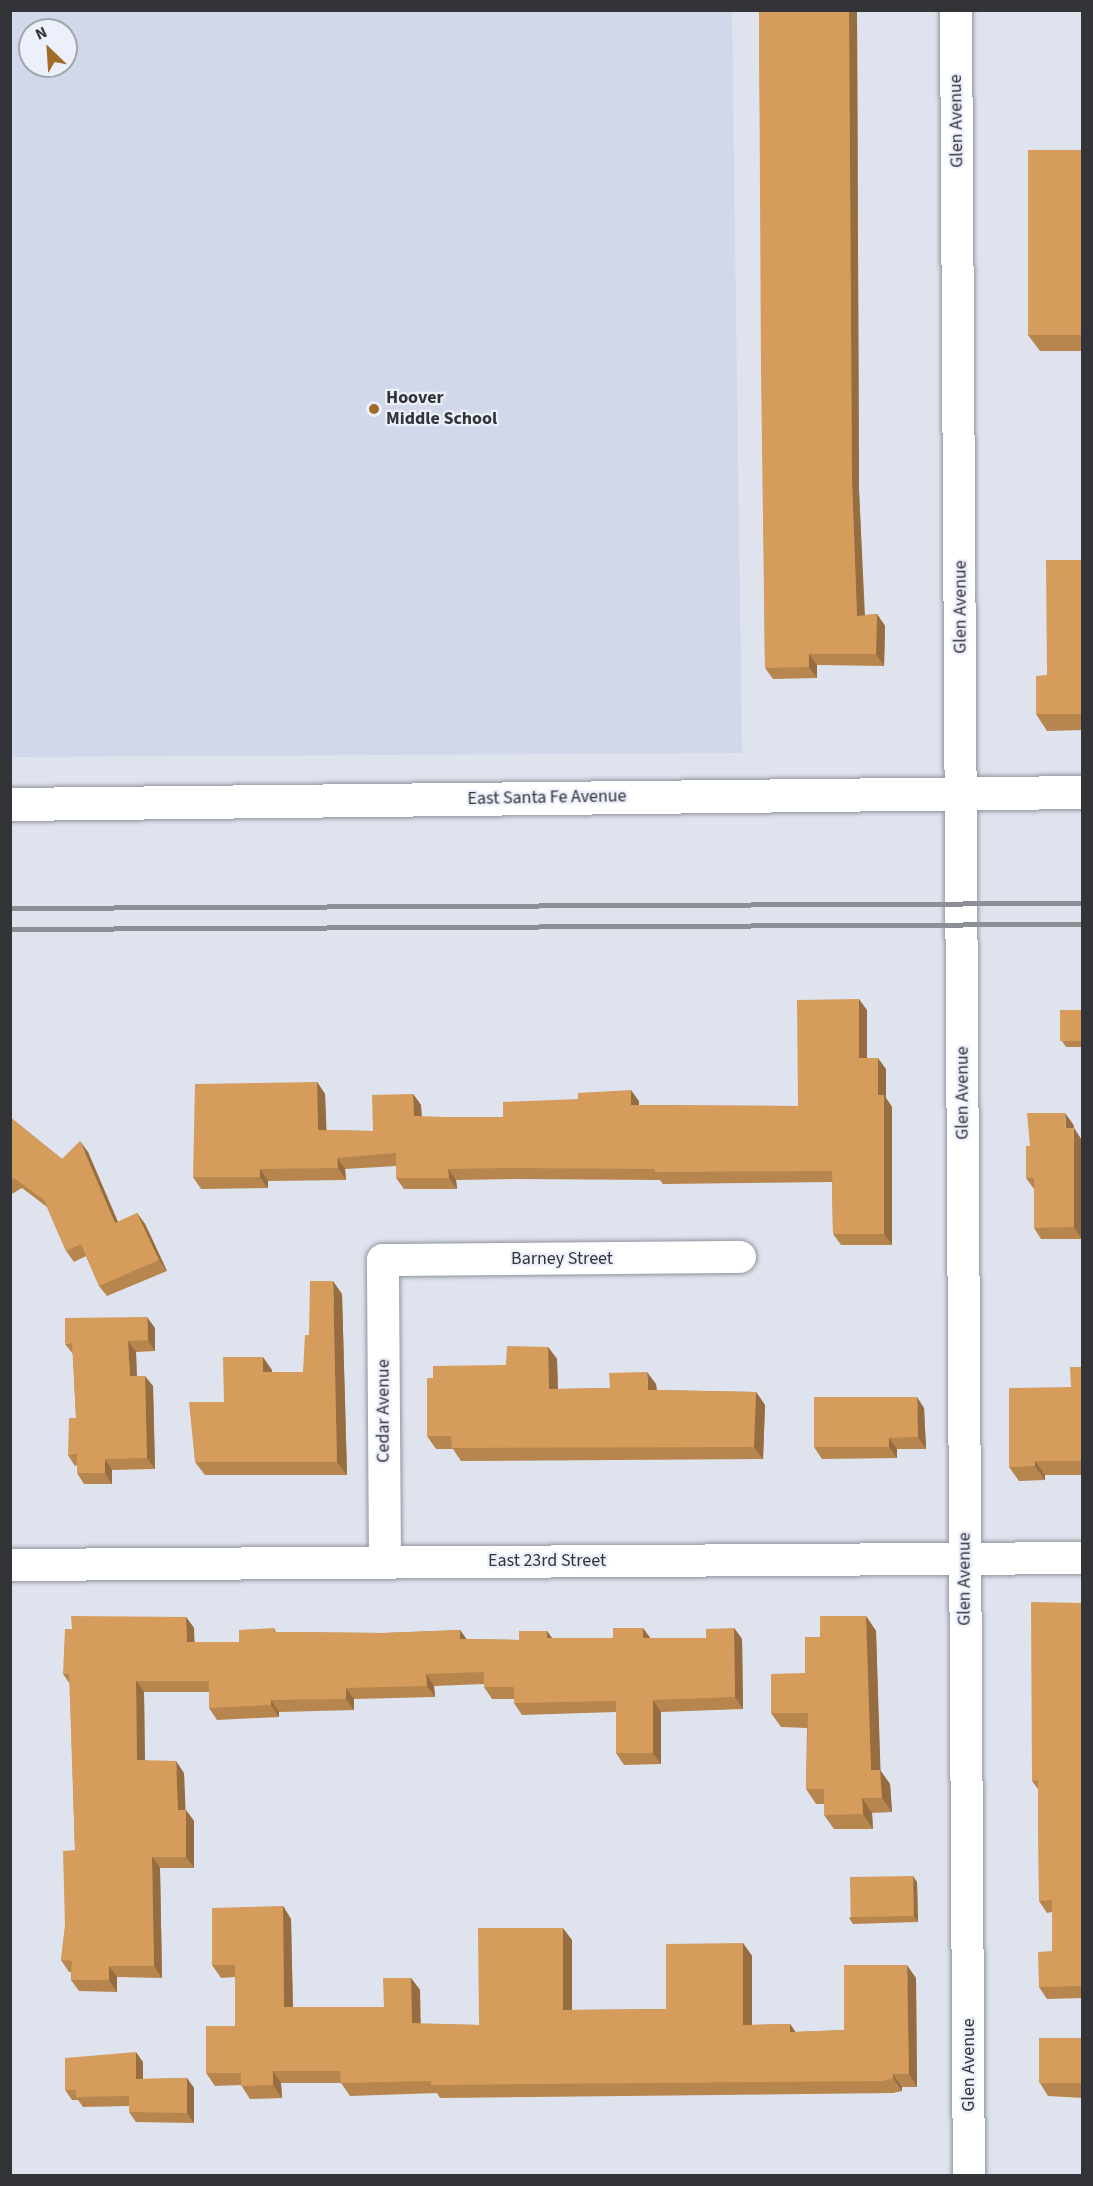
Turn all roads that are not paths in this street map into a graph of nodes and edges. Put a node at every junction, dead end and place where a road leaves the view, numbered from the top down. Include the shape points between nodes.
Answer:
1 (956, 10) edge
2 (961, 791) junction
3 (1083, 792) edge
4 (10, 804) edge
5 (740, 1257) dead end
6 (383, 1260) joint
7 (965, 1558) junction
8 (1083, 1558) edge
9 (385, 1562) junction
10 (10, 1565) edge
11 (969, 2175) edge

1 - 2 street, Glen Avenue
2 - 3 street, East Santa Fe Avenue
2 - 4 street, East Santa Fe Avenue
2 - 7 street, Glen Avenue
5 - 6 street, Barney Street
6 - 9 street, Cedar Avenue
7 - 8 street, East 23rd Street
7 - 9 street, East 23rd Street
7 - 11 street, Glen Avenue
9 - 10 street, East 23rd Street

